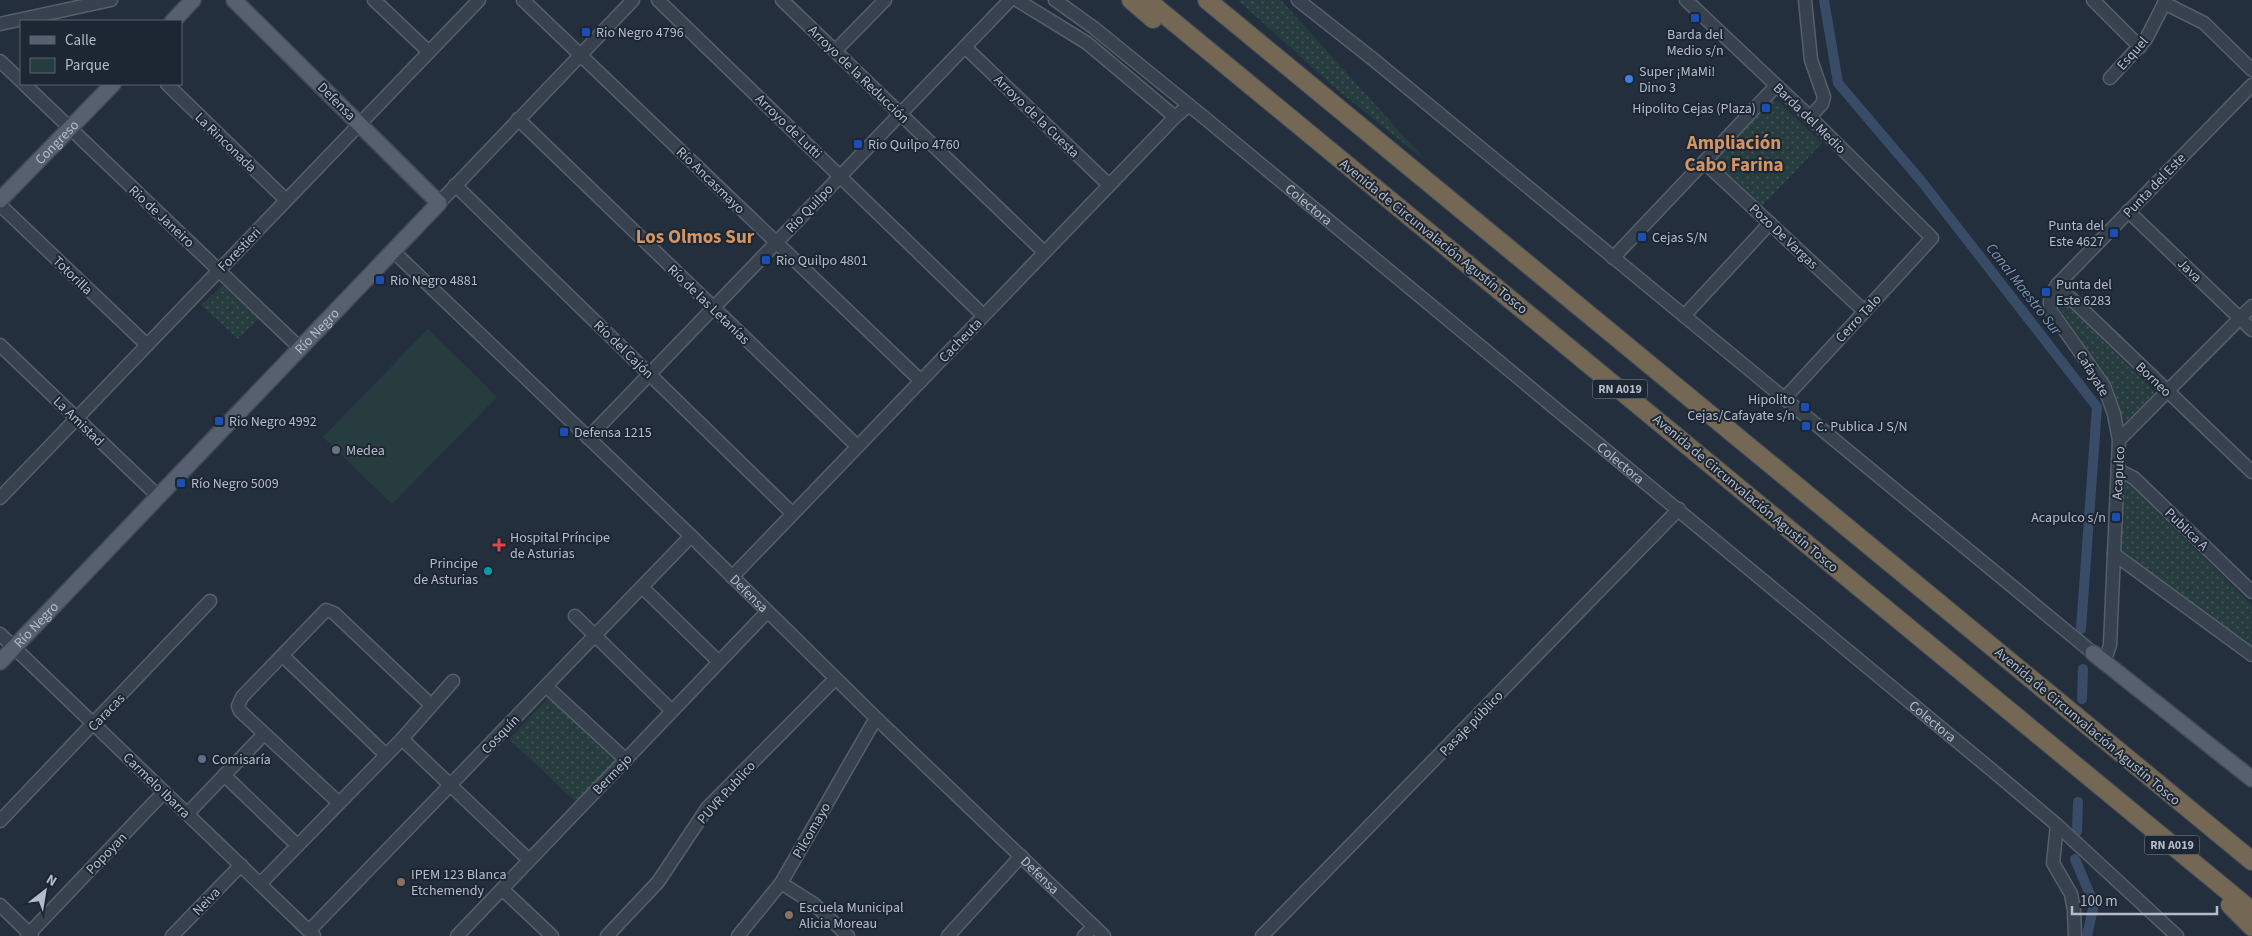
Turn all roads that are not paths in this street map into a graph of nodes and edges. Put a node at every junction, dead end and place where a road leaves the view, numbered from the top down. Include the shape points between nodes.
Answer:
1 (111, 0) edge
2 (194, 0) edge
3 (234, 0) edge
4 (374, 0) edge
5 (479, 0) edge
6 (523, 0) edge
7 (633, 0) edge
8 (658, 0) edge
9 (782, 0) edge
10 (885, 0) edge
11 (1010, 0) edge
12 (1017, 0) edge
13 (1055, 0) edge
14 (1131, 0) edge
15 (1147, 0) edge
16 (1207, 0) edge
17 (1224, 0) edge
18 (1298, 0) edge
19 (1686, 0) edge
20 (1805, 0) edge
21 (2093, 0) edge
22 (2165, 2) edge
23 (174, 20) edge
24 (0, 24) edge
25 (965, 47) junction
26 (2140, 47) junction
27 (1268, 50) junction
28 (834, 51) junction
29 (429, 52) junction
30 (580, 55) junction
31 (0, 61) edge
32 (2252, 70) edge
33 (2110, 78) dead end
34 (20, 81) edge
35 (2252, 84) edge
36 (24, 85) edge
37 (111, 85) edge
38 (168, 85) edge
39 (1776, 86) junction
40 (1189, 105) junction
41 (901, 113) junction
42 (1175, 117) junction
43 (1810, 117) junction
44 (518, 120) junction
45 (360, 124) junction
46 (69, 128) junction
47 (1704, 162) junction
48 (840, 176) junction
49 (455, 185) junction
50 (1109, 185) junction
51 (0, 200) edge
52 (286, 200) junction
53 (439, 202) junction
54 (0, 205) edge
55 (2128, 211) junction
56 (1770, 223) junction
57 (1433, 236) junction
58 (1932, 238) joint
59 (776, 242) junction
60 (393, 251) junction
61 (1044, 252) junction
62 (1614, 258) junction
63 (219, 270) junction
64 (2057, 285) junction
65 (2252, 306) edge
66 (714, 308) junction
67 (1864, 311) junction
68 (983, 315) junction
69 (1684, 316) junction
70 (2240, 318) junction
71 (2252, 330) edge
72 (0, 345) edge
73 (147, 345) junction
74 (301, 349) junction
75 (649, 374) junction
76 (920, 380) junction
77 (2168, 393) junction
78 (1784, 399) junction
79 (77, 418) junction
80 (588, 438) junction
81 (2118, 440) junction
82 (857, 446) junction
83 (2118, 470) junction
84 (2252, 472) edge
85 (2, 492) edge
86 (159, 497) junction
87 (1679, 509) junction
88 (792, 513) junction
89 (691, 536) junction
90 (2114, 554) junction
91 (732, 577) junction
92 (642, 587) junction
93 (2252, 592) edge
94 (210, 601) dead end
95 (767, 612) junction
96 (574, 616) dead end
97 (0, 634) edge
98 (595, 636) junction
99 (14, 648) junction
100 (2252, 655) edge
101 (283, 656) junction
102 (2099, 658) junction
103 (0, 662) edge
104 (719, 662) junction
105 (836, 679) junction
106 (454, 682) dead end
107 (546, 686) junction
108 (431, 705) junction
109 (672, 711) junction
110 (876, 718) junction
111 (94, 724) junction
112 (264, 734) junction
113 (402, 739) junction
114 (386, 755) junction
115 (626, 760) junction
116 (224, 775) junction
117 (2152, 779) junction
118 (2252, 779) edge
119 (450, 786) junction
120 (164, 792) junction
121 (339, 803) junction
122 (187, 814) junction
123 (0, 821) edge
124 (2057, 825) junction
125 (297, 845) junction
126 (2176, 848) junction
127 (2252, 850) edge
128 (1021, 856) junction
129 (529, 860) junction
130 (2252, 861) edge
131 (241, 865) junction
132 (781, 883) junction
133 (260, 884) junction
134 (502, 889) junction
135 (0, 905) edge
136 (2252, 911) edge
137 (1094, 926) junction
138 (2252, 927) edge
139 (312, 934) edge
140 (29, 935) edge
141 (176, 935) edge
142 (457, 936) edge
143 (552, 936) edge
144 (607, 936) edge
145 (738, 936) edge
146 (848, 936) edge
147 (948, 936) edge
148 (1084, 936) edge
149 (1104, 936) edge
150 (1262, 936) edge
151 (2075, 936) edge
152 (2177, 936) edge

1 - 24 street
2 - 23 main road
3 - 45 main road, Defensa
4 - 29 street
5 - 29 street, Forestieri
6 - 30 street, Río Ancasmayo
7 - 30 street, Río Negro
8 - 48 street, Arroyo de Lutti
9 - 28 street, Arroyo de la Reducción
10 - 28 street
11 - 25 street, Río Quilpo
12 - 42 street via 1087,43
13 - 40 street, Colectora
14 - 57 highway via 1365,193
15 - 57 highway, Avenida de Circunvalación Agustín Tosco / RN A019
16 - 27 highway, Avenida de Circunvalación Agustín Tosco / RN A019
17 - 27 highway
18 - 62 street
19 - 39 street, Barda del Medio
20 - 43 street via 1812,60 1824,97
21 - 26 street
22 - 26 street, Esquel
22 - 32 street via 2204,23
25 - 41 street, Río Quilpo
25 - 50 street, Arroyo de la Cuesta
26 - 33 street, Esquel
27 - 117 highway, Avenida de Circunvalación Agustín Tosco / RN A019
28 - 41 street, Arroyo de la Reducción
29 - 45 street, Forestieri
30 - 44 street, Río Negro
30 - 59 street, Río Ancasmayo
31 - 34 street, Rio de Janeiro
35 - 55 street, Punta del Este
36 - 46 street, Rio de Janeiro
37 - 46 main road, Congreso
38 - 52 street, La Rinconada
39 - 43 street, Barda del Medio
39 - 47 street
40 - 42 street, Cacheuta
40 - 87 street, Colectora
41 - 48 street, Río Quilpo
41 - 61 street, Arroyo de la Reducción
42 - 50 street, Cacheuta
43 - 58 street, Barda del Medio
44 - 49 street, Río Negro
44 - 66 street, Río de las Letanías
45 - 52 street, Forestieri
45 - 53 main road, Defensa
46 - 51 main road, Congreso
46 - 63 street, Rio de Janeiro
47 - 56 street, Pozo De Vargas
47 - 62 street
48 - 59 street, Río Quilpo
48 - 68 street, Arroyo de Lutti
49 - 53 street, Río Negro
49 - 75 street, Río del Cajón
50 - 61 street, Cacheuta
52 - 63 street, Forestieri
53 - 60 main road, Río Negro
54 - 73 street, Totorilla
55 - 64 street, Punta del Este
55 - 70 street, Java
56 - 67 street, Pozo De Vargas
56 - 69 street
57 - 126 highway, Avenida de Circunvalación Agustín Tosco / RN A019
58 - 67 street, Cerro Talo
59 - 66 street, Río Quilpo
59 - 76 street, Río Ancasmayo
60 - 74 main road, Río Negro
60 - 80 street, Defensa
61 - 68 street, Cacheuta
62 - 69 street
63 - 73 street, Forestieri
63 - 74 street, Rio de Janeiro
64 - 77 street, Borneo
64 - 81 street, Cafayate via 2050,295 2051,311 2104,386 2114,414
65 - 70 street, Acapulco
66 - 75 street, Río Quilpo
66 - 82 street, Río de las Letanías
67 - 78 street, Cerro Talo
68 - 76 street, Cacheuta
69 - 78 street
70 - 71 street, Java
70 - 77 street, Acapulco
72 - 79 street, La Amistad
73 - 79 street, Forestieri
74 - 86 main road, Río Negro
75 - 80 street, Río Quilpo
75 - 88 street, Río del Cajón
76 - 82 street, Cacheuta
77 - 81 street, Acapulco
77 - 84 street, Borneo
78 - 102 street
79 - 85 street, Forestieri
79 - 86 street, La Amistad
80 - 89 street, Defensa
81 - 83 street, Acapulco
82 - 88 street, Cacheuta
83 - 90 street, Acapulco
83 - 93 street, Publica A via 2134,478
86 - 99 main road, Río Negro
87 - 124 street, Colectora
87 - 150 street, Pasaje público
88 - 91 street, Cacheuta
89 - 91 street, Defensa
89 - 92 street, Cosquín
90 - 100 street
90 - 102 street, Acapulco via 2110,645
91 - 95 street, Defensa
92 - 98 street, Cosquín
92 - 104 street
94 - 111 street, Caracas
95 - 104 street, Bermejo
95 - 105 street, Defensa
96 - 98 street
97 - 99 street, Carmelo Ibarra
98 - 107 street, Cosquín
98 - 109 street
99 - 103 main road, Río Negro
99 - 111 street, Carmelo Ibarra
101 - 108 street via 323,612 330,611
101 - 112 street via 239,702 240,711
101 - 114 street
102 - 118 main road
104 - 109 street, Bermejo
105 - 110 street, Defensa
105 - 144 street, PUVR Publico via 708,807 658,882
106 - 108 street
107 - 115 street
107 - 119 street, Cosquín
108 - 113 street
109 - 115 street, Bermejo
110 - 128 street, Defensa
110 - 132 street, Pilcomayo
111 - 120 street, Carmelo Ibarra
111 - 123 street, Caracas
112 - 116 street
112 - 121 street
113 - 114 street
113 - 119 street
114 - 121 street
115 - 129 street, Bermejo
116 - 122 street
116 - 125 street
117 - 127 highway
117 - 130 highway, Avenida de Circunvalación Agustín Tosco / RN A019
119 - 129 street
119 - 139 street, Cosquín
120 - 122 street, Carmelo Ibarra
120 - 140 street, Popoyan
121 - 125 street
122 - 131 street, Carmelo Ibarra
124 - 151 street via 2053,863 2071,894
124 - 152 street, Colectora
125 - 133 street
126 - 136 highway, Avenida de Circunvalación Agustín Tosco / RN A019
126 - 138 highway
128 - 137 street, Defensa
128 - 147 street
129 - 134 street, Bermejo
131 - 133 street, Carmelo Ibarra
131 - 141 street, Neiva
132 - 145 street, Pilcomayo
132 - 146 street via 814,904
133 - 139 street, Carmelo Ibarra
134 - 142 street, Bermejo
134 - 143 street
135 - 140 street
137 - 148 street
137 - 149 street, Defensa

